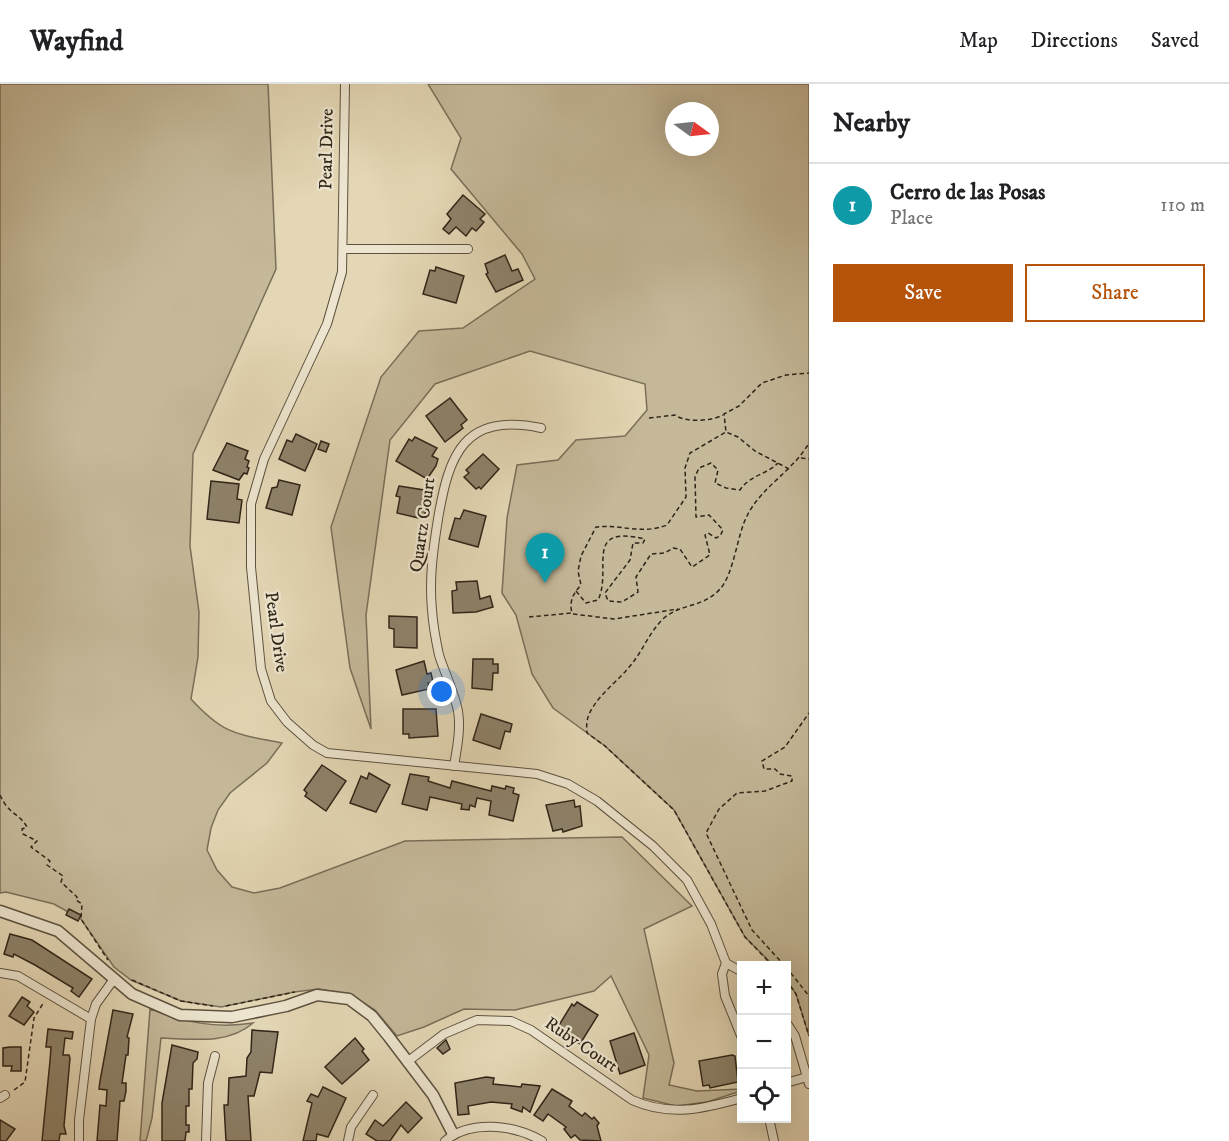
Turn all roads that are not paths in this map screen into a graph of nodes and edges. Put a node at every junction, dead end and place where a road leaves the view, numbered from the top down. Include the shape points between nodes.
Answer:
1 (345, 84) edge
2 (343, 249) junction
3 (468, 249) dead end
4 (541, 428) dead end
5 (453, 766) junction
6 (0, 911) edge
7 (726, 963) junction
8 (737, 970) edge
9 (0, 973) edge
10 (114, 979) junction
11 (91, 1019) junction
12 (737, 1028) edge
13 (791, 1030) edge
14 (215, 1056) dead end
15 (407, 1062) junction
16 (808, 1080) edge
17 (791, 1082) edge
18 (373, 1095) dead end
19 (737, 1099) edge
20 (770, 1123) edge
21 (449, 1138) edge
22 (80, 1141) edge
23 (206, 1141) edge
24 (348, 1141) edge
25 (542, 1141) edge
26 (774, 1141) edge

1 - 2 street, Pearl Drive
2 - 3 street
2 - 5 street, Pearl Drive via 342,272 327,324 265,457 251,504 251,567 261,669 271,701 287,722 323,751
4 - 5 street, Quartz Court via 506,423 478,433 452,459 445,478 431,561 431,595 440,656 458,714
5 - 7 street, Pearl Drive via 537,774 568,784 597,801 653,846 687,880 711,924
6 - 10 street via 58,931
7 - 8 street
7 - 12 street, Pearl Drive via 722,974 725,996
9 - 11 street via 18,976
10 - 11 street via 96,1004
10 - 15 street via 132,994 180,1015 232,1017 317,995 349,999 372,1016
11 - 22 street
13 - 16 street
14 - 23 street via 208,1083
15 - 19 street, Ruby Court via 444,1034 477,1020 511,1021 531,1030 648,1107 681,1111
15 - 21 street via 433,1095
16 - 17 street
18 - 24 street via 351,1126
20 - 26 street
21 - 25 street via 494,1127 527,1132

